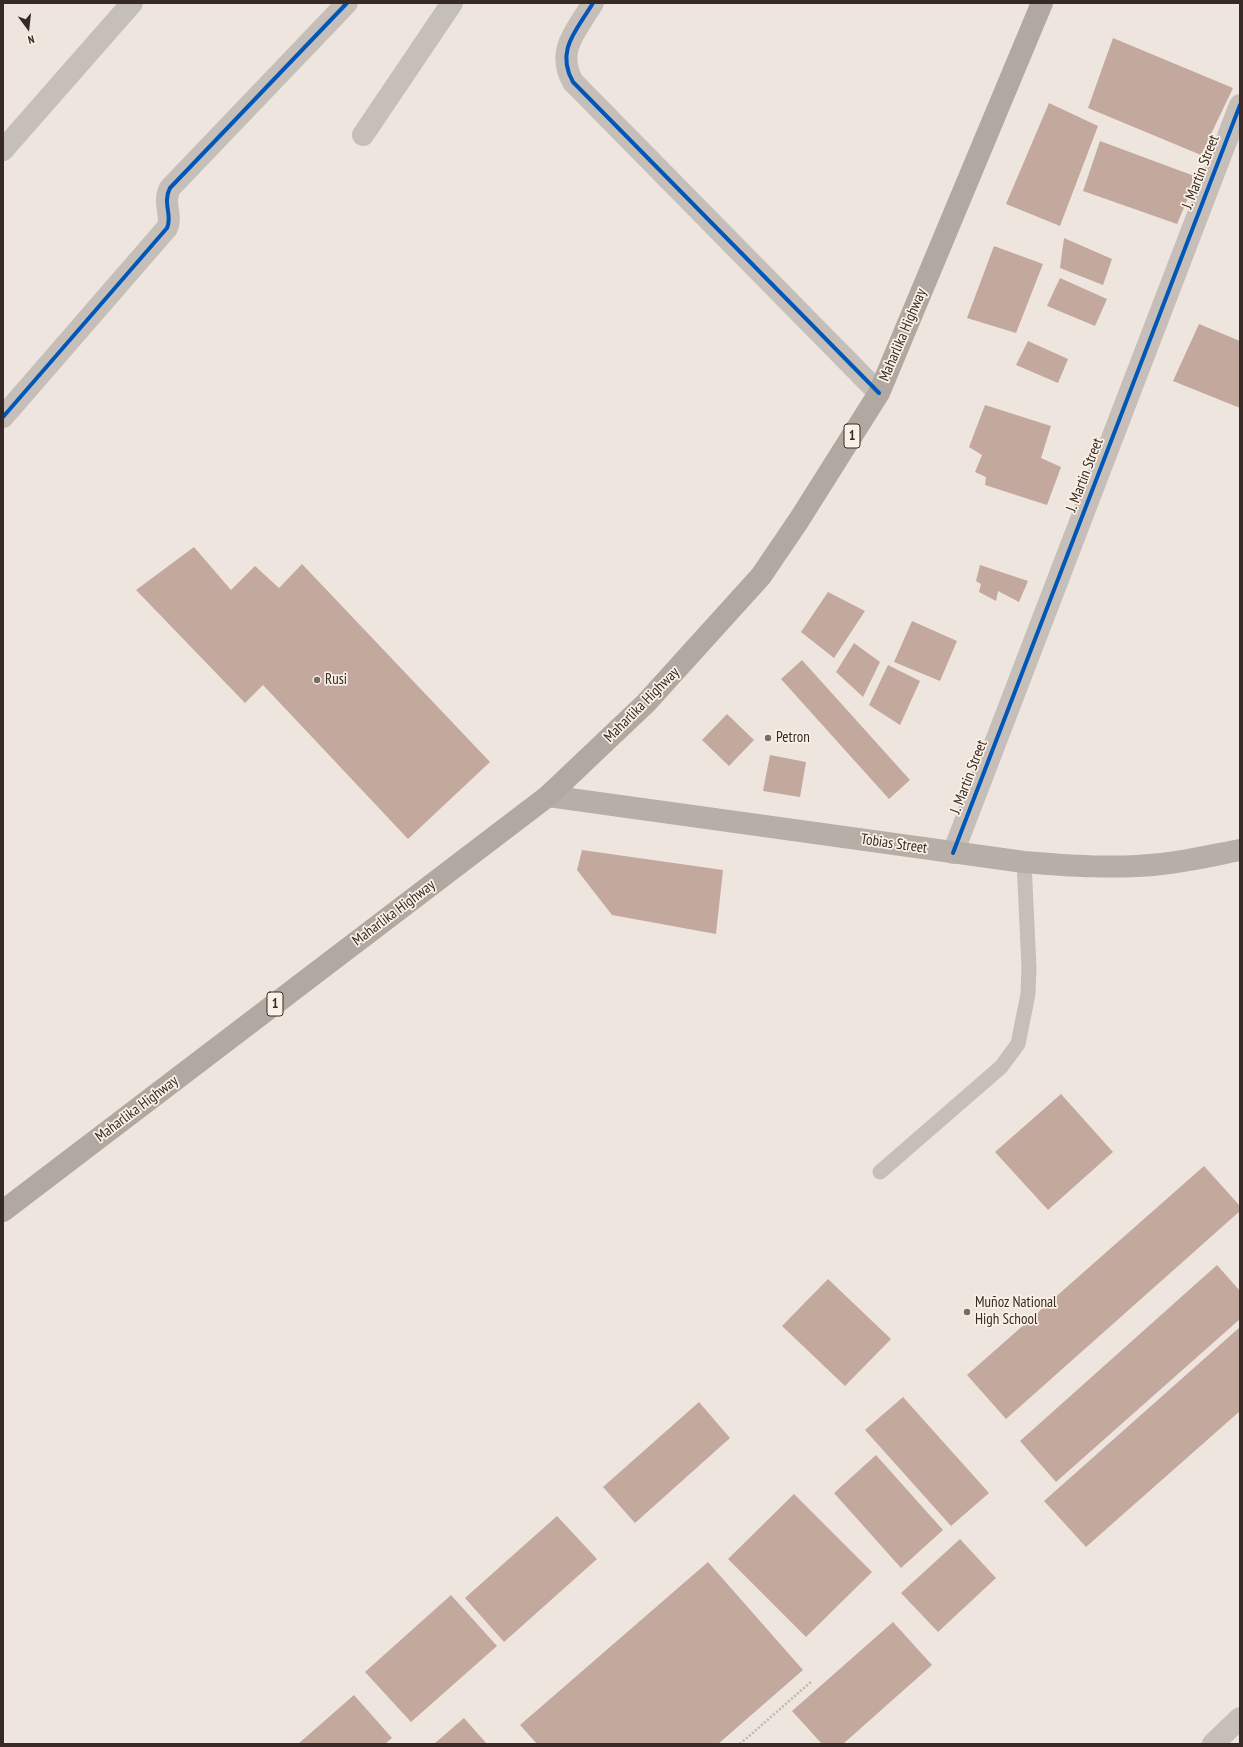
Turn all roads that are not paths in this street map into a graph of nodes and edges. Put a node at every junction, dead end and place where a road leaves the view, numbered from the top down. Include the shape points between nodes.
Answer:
1 (132, 3) edge
2 (347, 3) edge
3 (452, 3) edge
4 (592, 3) edge
5 (1042, 3) edge
6 (1240, 105) edge
7 (363, 135) dead end
8 (3, 150) edge
9 (879, 393) junction
10 (3, 417) edge
11 (548, 796) junction
12 (1240, 850) edge
13 (953, 853) junction
14 (1024, 862) junction
15 (880, 1172) dead end
16 (3, 1211) edge
17 (1240, 1718) edge
18 (1213, 1744) edge

1 - 8 street
2 - 10 street via 170,188 167,195 167,228
3 - 7 street
4 - 9 street via 565,56 566,67 573,82
5 - 9 highway, Maharlika Highway / 1
6 - 13 street, J. Martin Street
9 - 11 highway, Maharlika Highway / 1 via 761,576 646,703
11 - 13 main road, Tobias Street
11 - 16 highway, Maharlika Highway / 1
12 - 14 main road, Tobias Street via 1161,864 1117,867 1075,867
13 - 14 main road, Tobias Street
14 - 15 lane via 1029,968 1027,1000 1018,1044 1001,1068
17 - 18 street

